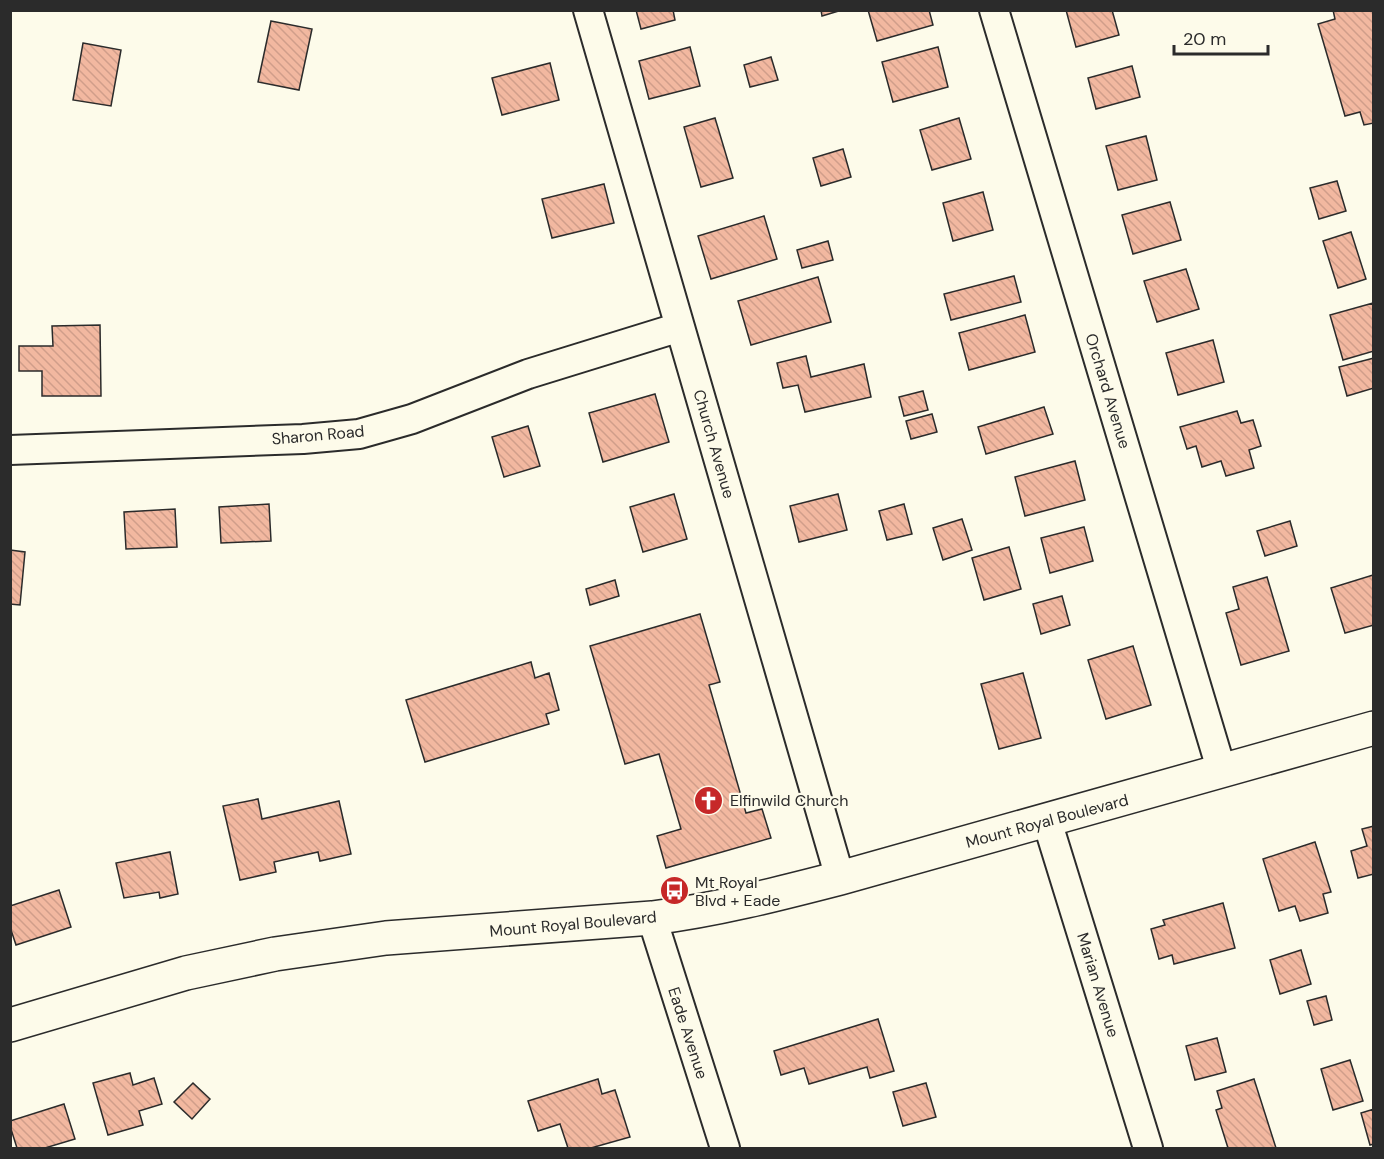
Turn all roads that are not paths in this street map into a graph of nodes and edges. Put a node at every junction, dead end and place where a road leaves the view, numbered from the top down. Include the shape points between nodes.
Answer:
1 (588, 10) edge
2 (994, 10) edge
3 (680, 327) junction
4 (10, 450) edge
5 (1374, 728) edge
6 (1222, 772) junction
7 (1047, 821) junction
8 (840, 878) junction
9 (651, 918) junction
10 (10, 1025) edge
11 (724, 1149) edge
12 (1148, 1149) edge

1 - 3 street, Church Avenue
2 - 6 street, Orchard Avenue
3 - 4 street, Sharon Road via 528,374 412,419 359,434
3 - 8 street, Church Avenue
5 - 6 main road, Mount Royal Boulevard
6 - 7 main road, Mount Royal Boulevard
7 - 8 main road, Mount Royal Boulevard
7 - 12 street, Marian Avenue
8 - 9 main road, Mount Royal Boulevard via 695,912
9 - 10 main road, Mount Royal Boulevard via 386,938 275,954 186,973
9 - 11 street, Eade Avenue

